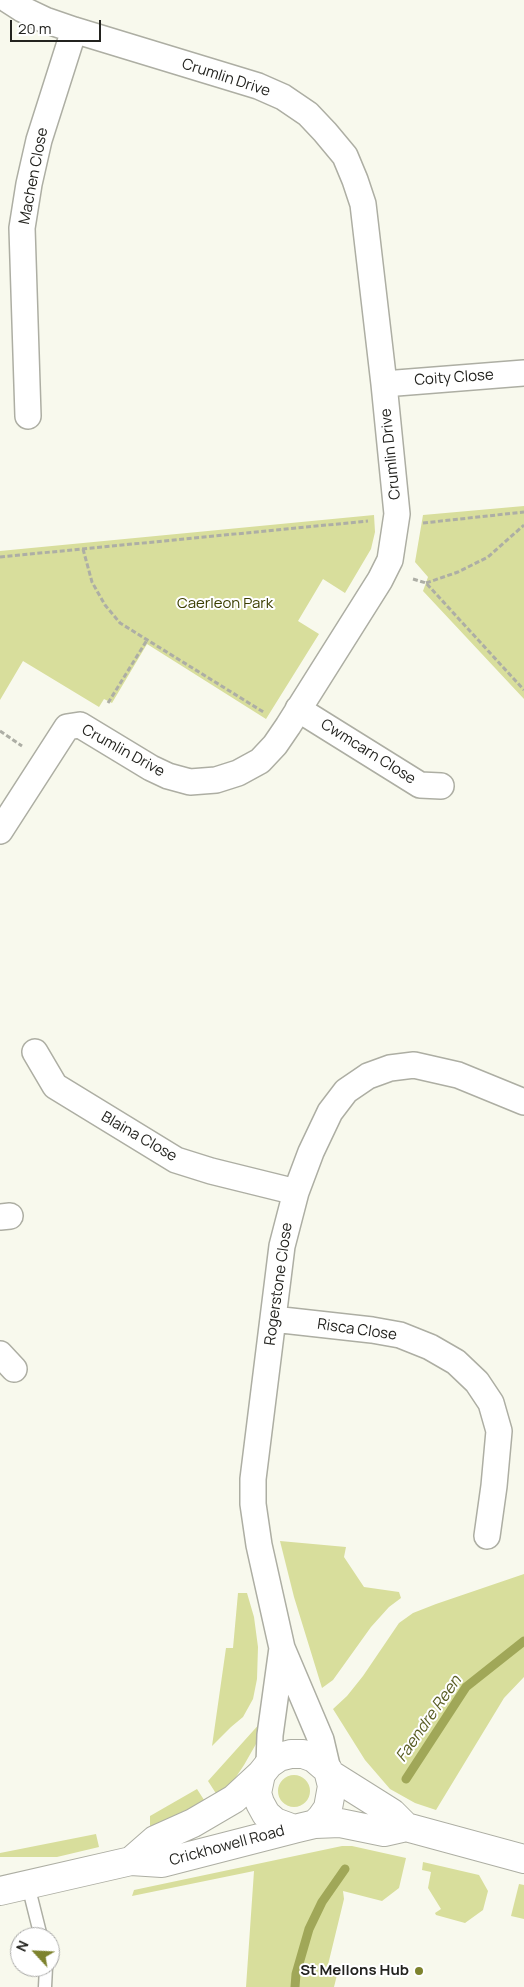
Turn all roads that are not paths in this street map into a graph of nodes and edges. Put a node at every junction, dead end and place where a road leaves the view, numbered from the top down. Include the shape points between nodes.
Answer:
1 (8, 0) edge
2 (74, 30) junction
3 (524, 372) edge
4 (384, 384) junction
5 (28, 416) dead end
6 (298, 709) junction
7 (441, 786) dead end
8 (0, 831) edge
9 (35, 1052) dead end
10 (524, 1102) edge
11 (296, 1192) junction
12 (273, 1319) junction
13 (487, 1536) dead end
14 (282, 1648) junction
15 (265, 1769) junction
16 (329, 1772) junction
17 (304, 1826) junction
18 (406, 1828) junction
19 (524, 1859) edge
20 (131, 1861) junction
21 (28, 1885) junction
22 (0, 1891) edge
23 (38, 1927) edge

1 - 2 street, Crumlin Drive via 45,20
2 - 4 street, Crumlin Drive via 258,86 283,97 308,114 326,132 345,156 363,204
2 - 5 street, Machen Close via 39,140 22,228
3 - 4 street, Coity Close
4 - 6 street, Crumlin Drive via 397,514 390,560
6 - 7 street, Cwmcarn Close via 420,785
6 - 8 street, Crumlin Drive via 275,745 260,761 216,780 190,782 168,776 80,725 67,727
9 - 11 street, Blaina Close via 55,1086 176,1160
10 - 11 street, Rogerstone Close via 458,1075 414,1065 390,1068 368,1076 346,1091 330,1112
11 - 12 street, Rogerstone Close via 282,1246
12 - 13 street, Risca Close via 400,1335 456,1362 477,1382 491,1403 498,1431
12 - 14 street, Rogerstone Close via 253,1479 253,1504 258,1545
14 - 15 street, Rogerstone Close
14 - 16 street, Rogerstone Close via 321,1740
15 - 16 street via 279,1757 303,1754 314,1758
15 - 17 street via 258,1793 266,1814 274,1822
15 - 20 street, Crickhowell Road via 234,1799 155,1840
16 - 17 street via 332,1786 328,1808
16 - 18 street, Crickhowell Road via 392,1813
17 - 18 street, Crickhowell Road via 340,1823 384,1832
17 - 20 street, Crickhowell Road via 162,1863
18 - 19 street, Crickhowell Road
20 - 21 street, Crickhowell Road
21 - 22 street, Crickhowell Road
21 - 23 lane

